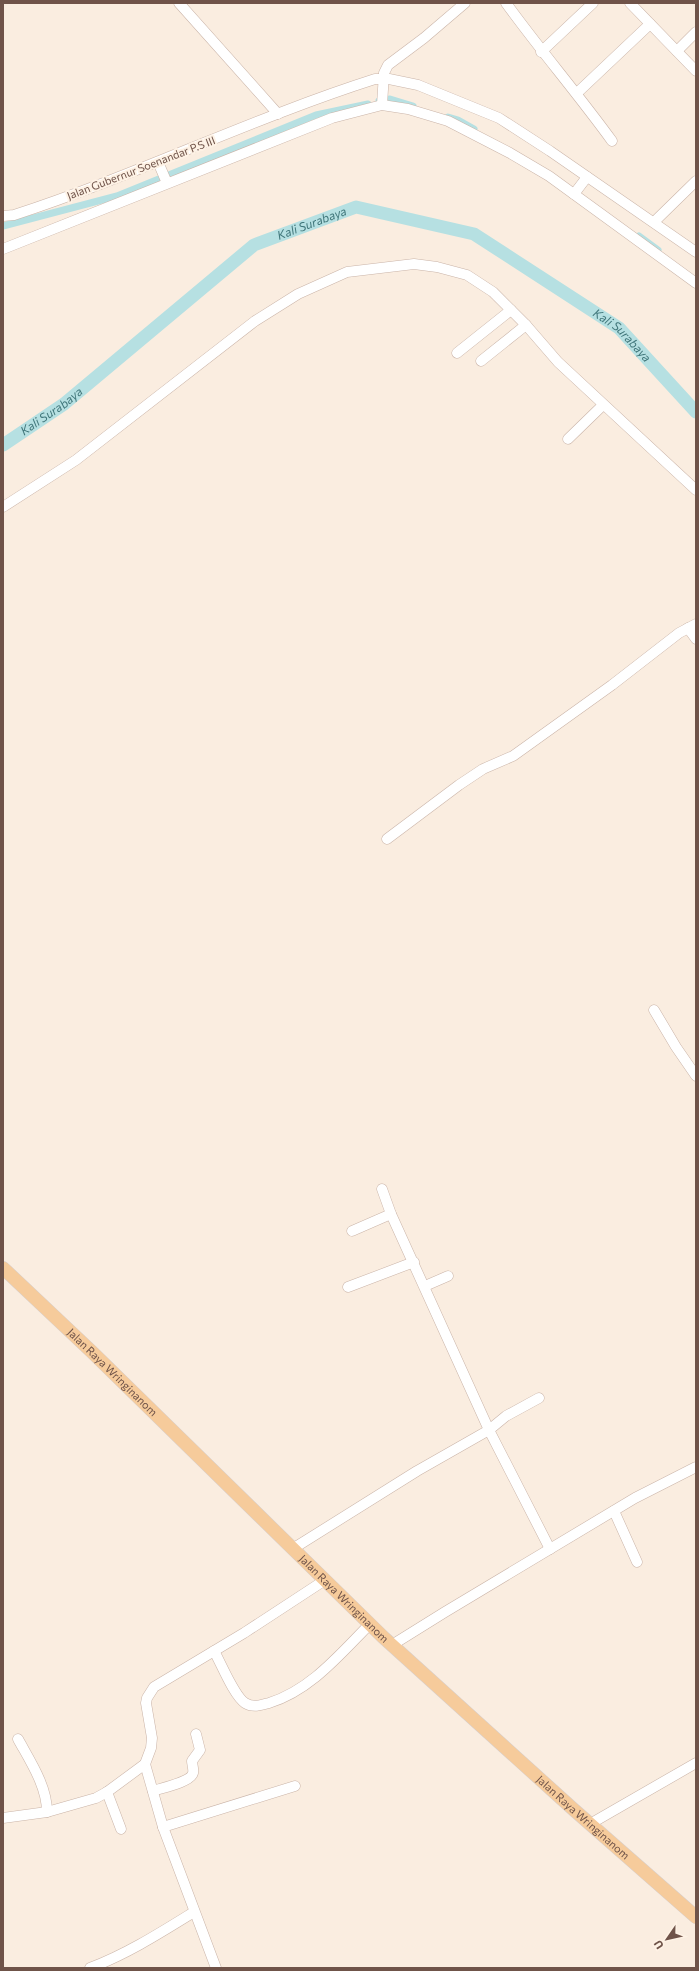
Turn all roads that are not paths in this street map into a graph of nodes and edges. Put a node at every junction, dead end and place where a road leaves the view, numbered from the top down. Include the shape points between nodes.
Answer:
1 (179, 3) edge
2 (465, 3) edge
3 (506, 3) edge
4 (593, 3) edge
5 (630, 3) edge
6 (650, 24) junction
7 (696, 32) edge
8 (677, 51) junction
9 (541, 52) junction
10 (696, 71) edge
11 (384, 82) junction
12 (577, 93) junction
13 (382, 104) junction
14 (278, 114) junction
15 (612, 141) dead end
16 (159, 164) junction
17 (586, 178) junction
18 (696, 181) edge
19 (167, 182) junction
20 (575, 193) junction
21 (3, 216) edge
22 (654, 222) junction
23 (3, 249) edge
24 (696, 252) edge
25 (696, 283) edge
26 (511, 310) junction
27 (526, 325) junction
28 (457, 353) dead end
29 (480, 361) dead end
30 (603, 405) junction
31 (568, 440) dead end
32 (696, 490) edge
33 (3, 507) edge
34 (692, 626) edge
35 (696, 639) edge
36 (387, 839) dead end
37 (654, 1010) dead end
38 (696, 1076) edge
39 (382, 1189) dead end
40 (391, 1214) junction
41 (352, 1231) dead end
42 (414, 1262) junction
43 (3, 1268) edge
44 (448, 1276) dead end
45 (425, 1286) junction
46 (348, 1287) dead end
47 (538, 1398) dead end
48 (489, 1430) junction
49 (696, 1467) edge
50 (614, 1511) junction
51 (294, 1548) junction
52 (550, 1549) junction
53 (637, 1562) dead end
54 (324, 1580) junction
55 (370, 1624) junction
56 (392, 1645) junction
57 (214, 1650) junction
58 (196, 1734) dead end
59 (18, 1739) dead end
60 (696, 1763) edge
61 (145, 1764) junction
62 (295, 1786) dead end
63 (153, 1791) junction
64 (108, 1792) junction
65 (47, 1812) junction
66 (3, 1818) edge
67 (590, 1824) junction
68 (163, 1827) junction
69 (122, 1829) dead end
70 (194, 1912) junction
71 (696, 1917) edge
72 (90, 1968) edge
73 (216, 1968) edge

1 - 14 street
2 - 11 street via 391,62 385,69
3 - 9 street
4 - 9 street
5 - 6 street
6 - 8 street
6 - 12 street
7 - 8 street
8 - 10 street
9 - 12 street
11 - 13 street
11 - 14 street, Jalan Gubernur Soenandar P.S III via 375,79
11 - 17 street via 425,88 499,118
12 - 15 street
13 - 19 street via 332,118
13 - 20 street via 448,121 521,159
14 - 16 street, Jalan Gubernur Soenandar P.S III
16 - 19 street
16 - 21 street, Jalan Gubernur Soenandar P.S III via 47,204
17 - 20 street
17 - 22 street
18 - 22 street
19 - 23 street
20 - 25 street
22 - 24 street
26 - 27 street
26 - 28 street
26 - 33 street via 493,292 474,279 438,267 405,264 357,270 340,275 298,294 255,321 76,460
27 - 29 street
27 - 30 street via 558,362
30 - 31 street
30 - 32 street
34 - 35 street
34 - 36 street via 675,635 612,685 513,756 484,769 459,785
37 - 38 street
39 - 40 street
40 - 41 street
40 - 42 street
42 - 45 street
42 - 46 street
43 - 51 main road, Jalan Raya Wringinanom
44 - 45 street
45 - 48 street
47 - 48 street via 506,1416
48 - 51 street via 417,1471
48 - 52 street
49 - 50 street via 663,1482
50 - 52 street
50 - 53 street
51 - 54 main road, Jalan Raya Wringinanom
52 - 56 street
54 - 55 main road, Jalan Raya Wringinanom
54 - 57 street
55 - 56 main road, Jalan Raya Wringinanom
55 - 57 street via 318,1676 283,1697 260,1706 246,1704 239,1697
56 - 67 main road, Jalan Raya Wringinanom
57 - 61 street via 150,1692 146,1703 152,1743
58 - 63 street via 200,1750 192,1761 192,1776 185,1781
59 - 65 street via 46,1797
60 - 67 street
61 - 63 street
61 - 64 street
62 - 68 street
63 - 68 street
64 - 65 street via 84,1802
64 - 69 street
65 - 66 street
67 - 71 main road, Jalan Raya Wringinanom
68 - 70 street
70 - 72 street via 139,1946
70 - 73 street

